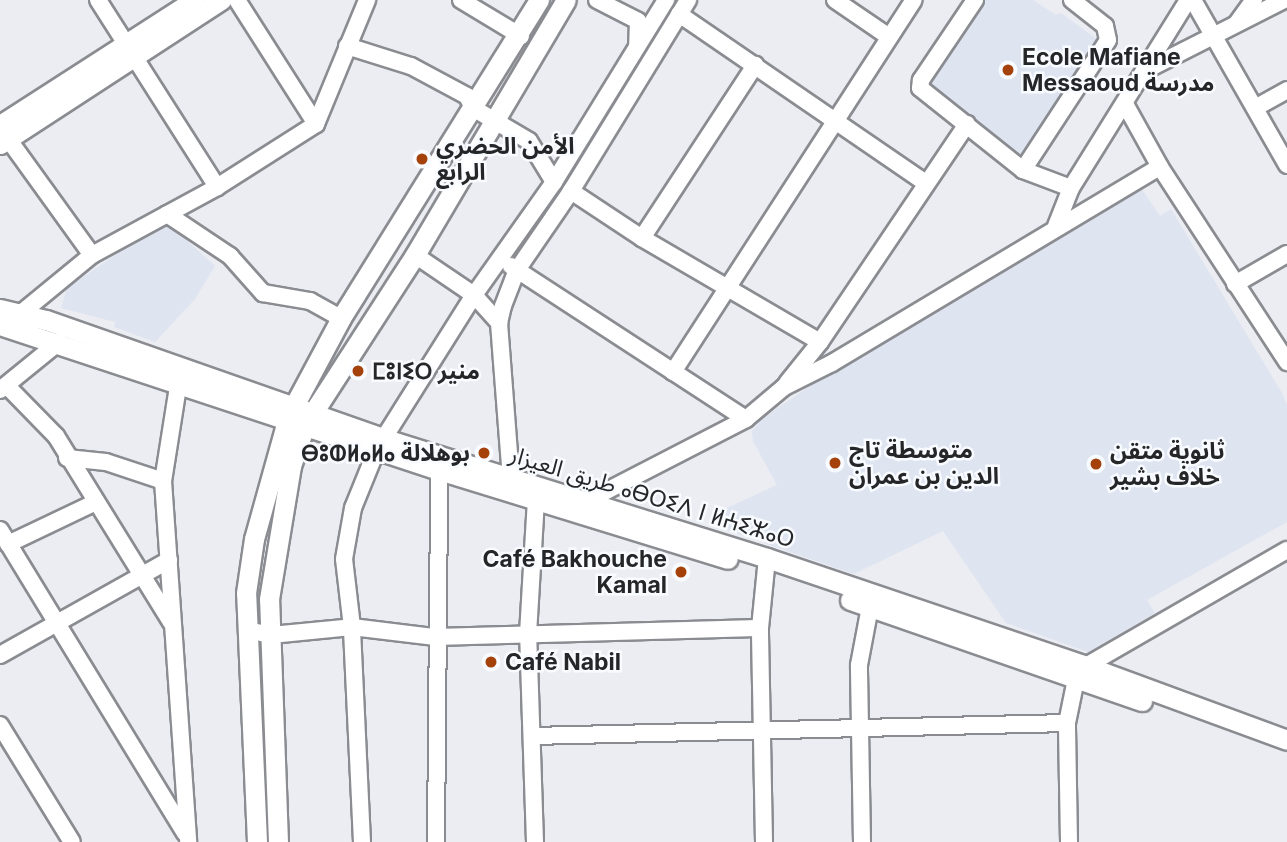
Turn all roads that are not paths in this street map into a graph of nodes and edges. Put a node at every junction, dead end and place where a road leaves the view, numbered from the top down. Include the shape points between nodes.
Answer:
1 (98, 0) edge
2 (194, 0) edge
3 (222, 0) edge
4 (237, 0) edge
5 (367, 0) edge
6 (461, 0) edge
7 (540, 0) edge
8 (566, 0) edge
9 (597, 0) edge
10 (666, 0) edge
11 (688, 0) edge
12 (835, 0) edge
13 (914, 0) edge
14 (975, 0) edge
15 (1072, 0) edge
16 (1191, 0) edge
17 (1254, 0) edge
18 (1284, 0) edge
19 (1089, 4) edge
20 (679, 15) junction
21 (1233, 28) junction
22 (521, 36) junction
23 (889, 37) junction
24 (1215, 38) junction
25 (347, 46) junction
26 (637, 48) junction
27 (130, 50) junction
28 (653, 56) junction
29 (755, 65) junction
30 (1146, 70) junction
31 (1287, 90) edge
32 (1125, 104) junction
33 (473, 108) junction
34 (1255, 108) junction
35 (496, 119) junction
36 (837, 121) junction
37 (316, 124) junction
38 (967, 124) junction
39 (2, 134) edge
40 (1287, 165) edge
41 (1160, 167) junction
42 (1023, 170) junction
43 (554, 182) junction
44 (924, 182) junction
45 (217, 187) junction
46 (1070, 188) junction
47 (572, 191) junction
48 (167, 214) junction
49 (1056, 226) junction
50 (642, 238) junction
51 (1287, 254) edge
52 (92, 255) junction
53 (415, 255) junction
54 (501, 260) junction
55 (517, 270) junction
56 (1234, 284) junction
57 (729, 291) junction
58 (474, 295) junction
59 (7, 318) edge
60 (341, 318) junction
61 (499, 323) junction
62 (59, 342) junction
63 (820, 342) junction
64 (1287, 362) edge
65 (673, 372) junction
66 (179, 376) junction
67 (783, 387) junction
68 (4, 388) edge
69 (300, 415) junction
70 (746, 419) junction
71 (381, 444) junction
72 (66, 458) junction
73 (439, 470) junction
74 (511, 479) junction
75 (163, 481) junction
76 (536, 500) junction
77 (94, 503) junction
78 (585, 507) junction
79 (4, 537) edge
80 (1287, 550) edge
81 (169, 560) junction
82 (767, 565) junction
83 (142, 579) junction
84 (871, 601) junction
85 (171, 622) junction
86 (54, 623) junction
87 (352, 627) junction
88 (760, 628) junction
89 (247, 630) junction
90 (528, 634) junction
91 (271, 635) junction
92 (435, 637) junction
93 (0, 655) edge
94 (1081, 672) junction
95 (1067, 723) junction
96 (0, 725) edge
97 (860, 728) junction
98 (762, 730) junction
99 (531, 736) junction
100 (1287, 740) edge
101 (1287, 752) edge
102 (187, 839) edge
103 (72, 842) edge
104 (257, 842) edge
105 (278, 842) edge
106 (362, 842) edge
107 (436, 842) edge
108 (535, 842) edge
109 (764, 842) edge
110 (862, 842) edge
111 (1069, 842) edge

1 - 27 street
2 - 27 main road
3 - 27 main road
4 - 37 street
5 - 25 street
6 - 22 street
7 - 22 main road
8 - 35 main road
9 - 26 street via 638,21
10 - 26 street
11 - 20 street
12 - 23 street
13 - 23 street
14 - 38 street via 919,84
15 - 19 street
16 - 24 street
16 - 30 street
17 - 21 street
18 - 21 street
19 - 42 street via 1105,26 1108,40
20 - 28 street
20 - 29 street
21 - 24 street
22 - 33 main road
23 - 36 street
24 - 30 street
24 - 34 street
25 - 33 street via 411,66 467,96
25 - 37 street
26 - 28 street
26 - 43 street
27 - 39 main road
27 - 45 street
28 - 47 street
29 - 36 street
29 - 50 street
30 - 32 street
31 - 34 street
32 - 41 street
32 - 46 street
33 - 35 street
33 - 60 main road
34 - 40 street
35 - 43 street via 529,141
35 - 53 main road
36 - 44 street
36 - 57 street
37 - 45 street
38 - 42 street
38 - 44 street
39 - 52 street
41 - 49 street
41 - 56 street
42 - 46 street
43 - 54 street
44 - 63 street
45 - 48 street
46 - 49 street
47 - 50 street
47 - 55 street
48 - 52 street
48 - 60 street via 230,256 263,293 310,301
49 - 67 street via 832,363
50 - 57 street
51 - 56 street
52 - 59 street
53 - 58 street
53 - 69 main road
54 - 55 street
54 - 58 street
55 - 61 street
55 - 65 street
56 - 64 street
57 - 63 street
57 - 65 street
58 - 61 street
58 - 71 street
59 - 62 main road, طريق العيزار ⴰⴱⵔⵉⴷ ⵏ ⵍⵄⵉⵣⴰⵔ
59 - 66 main road, طريق العيزار ⴰⴱⵔⵉⴷ ⵏ ⵍⵄⵉⵣⴰⵔ
60 - 69 main road
61 - 74 street
62 - 66 main road, طريق العيزار ⴰⴱⵔⵉⴷ ⵏ ⵍⵄⵉⵣⴰⵔ
62 - 68 street
63 - 67 street
65 - 70 street
66 - 69 main road, طريق العيزار ⴰⴱⵔⵉⴷ ⵏ ⵍⵄⵉⵣⴰⵔ
66 - 75 street
67 - 70 street
68 - 72 street via 56,436
69 - 71 main road, طريق العيزار ⴰⴱⵔⵉⴷ ⵏ ⵍⵄⵉⵣⴰⵔ
69 - 89 main road via 254,539 246,593
69 - 91 main road via 269,599
70 - 78 street
71 - 73 main road, طريق العيزار ⴰⴱⵔⵉⴷ ⵏ ⵍⵄⵉⵣⴰⵔ
71 - 74 main road, طريق العيزار ⴰⴱⵔⵉⴷ ⵏ ⵍⵄⵉⵣⴰⵔ
71 - 87 street via 346,533 344,559
72 - 75 street via 106,462
72 - 77 street
73 - 76 main road, طريق العيزار ⴰⴱⵔⵉⴷ ⵏ ⵍⵄⵉⵣⴰⵔ
73 - 92 street
74 - 78 main road, طريق العيزار ⴰⴱⵔⵉⴷ ⵏ ⵍⵄⵉⵣⴰⵔ
75 - 81 street
76 - 78 main road, طريق العيزار ⴰⴱⵔⵉⴷ ⵏ ⵍⵄⵉⵣⴰⵔ
76 - 90 street
77 - 79 street
77 - 83 street
78 - 82 main road, طريق العيزار ⴰⴱⵔⵉⴷ ⵏ ⵍⵄⵉⵣⴰⵔ
79 - 86 street
80 - 94 street
81 - 83 street
81 - 85 street
82 - 84 main road, طريق العيزار ⴰⴱⵔⵉⴷ ⵏ ⵍⵄⵉⵣⴰⵔ
82 - 88 street
83 - 85 street
83 - 86 street
84 - 94 main road, طريق العيزار ⴰⴱⵔⵉⴷ ⵏ ⵍⵄⵉⵣⴰⵔ
84 - 97 street via 859,665
85 - 102 street
86 - 93 street
86 - 102 street
87 - 91 street
87 - 92 street
87 - 106 street
88 - 90 street
88 - 98 street
89 - 91 street
89 - 104 main road
90 - 92 street
90 - 99 street
91 - 105 main road
92 - 107 street
94 - 95 street
94 - 100 main road, طريق العيزار ⴰⴱⵔⵉⴷ ⵏ ⵍⵄⵉⵣⴰⵔ
94 - 101 main road, طريق العيزار ⴰⴱⵔⵉⴷ ⵏ ⵍⵄⵉⵣⴰⵔ
95 - 97 street
95 - 111 street
96 - 103 street
97 - 98 street
97 - 110 street
98 - 99 street
98 - 109 street
99 - 108 street

